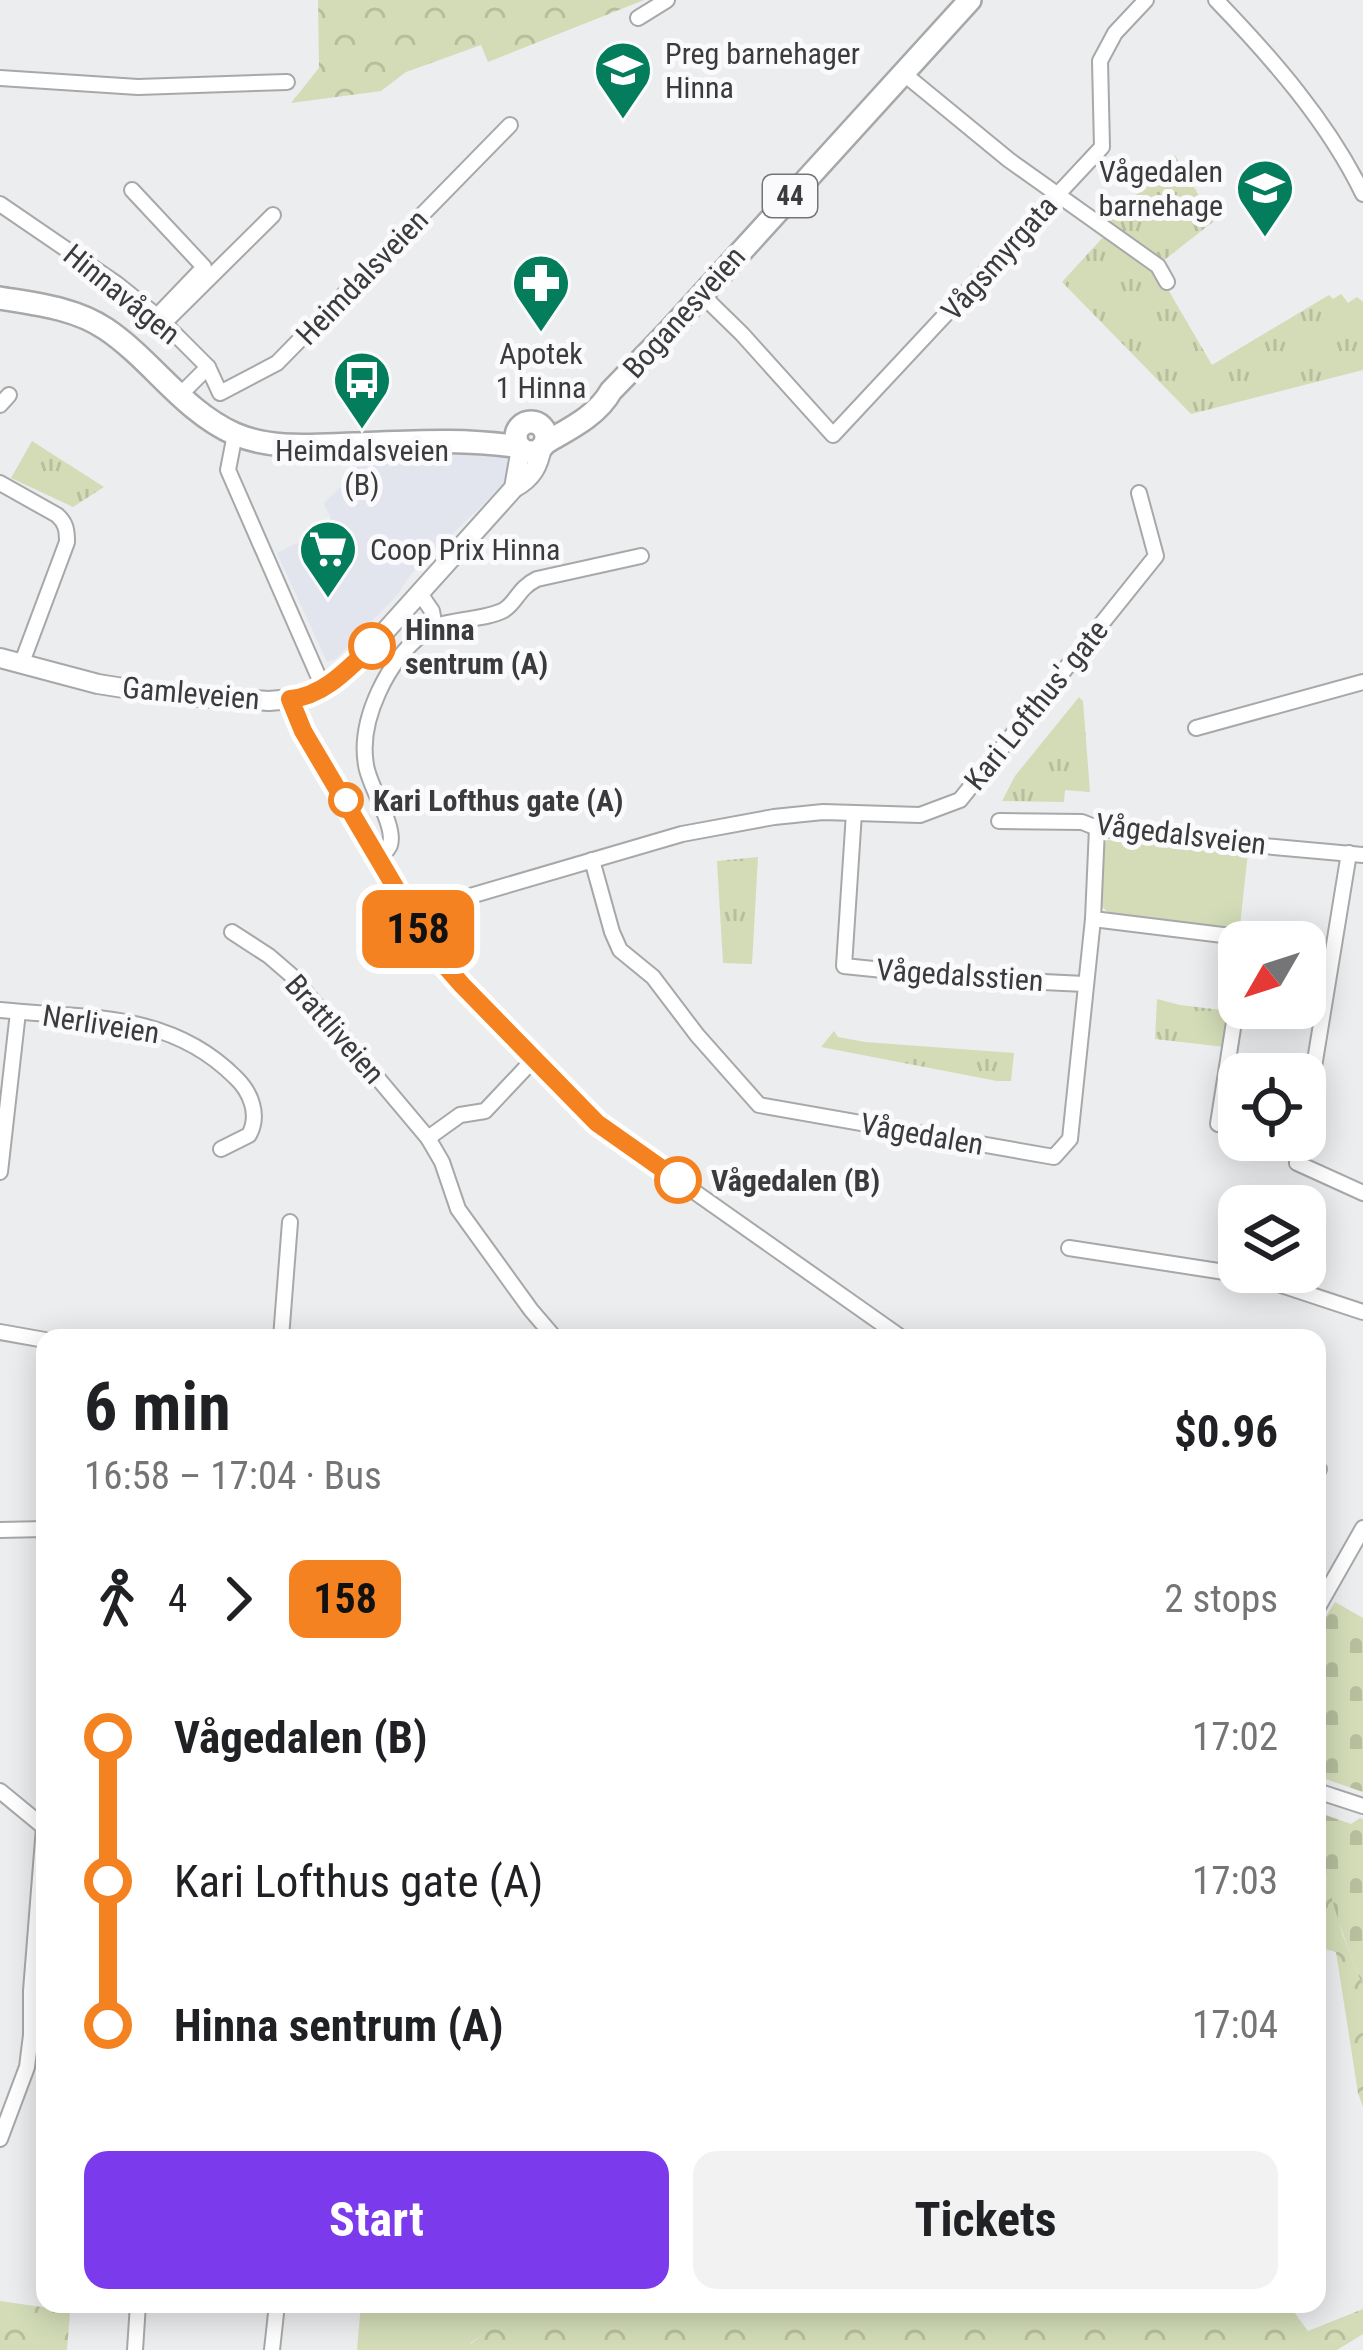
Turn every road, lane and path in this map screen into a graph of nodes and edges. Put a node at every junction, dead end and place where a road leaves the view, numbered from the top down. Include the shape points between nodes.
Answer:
1 (667, 0) edge
2 (970, 0) edge
3 (1146, 0) edge
4 (1216, 0) edge
5 (638, 18) dead end
6 (904, 73) junction
7 (0, 78) edge
8 (287, 82) dead end
9 (510, 125) dead end
10 (132, 190) dead end
11 (1058, 193) junction
12 (1363, 194) edge
13 (0, 204) edge
14 (273, 215) dead end
15 (1167, 282) dead end
16 (701, 295) junction
17 (0, 298) edge
18 (160, 320) junction
19 (208, 368) junction
20 (181, 395) junction
21 (236, 434) junction
22 (531, 439) junction
23 (0, 483) edge
24 (1139, 493) dead end
25 (641, 556) dead end
26 (419, 592) junction
27 (435, 627) junction
28 (0, 658) edge
29 (20, 664) junction
30 (1363, 682) edge
31 (323, 687) junction
32 (290, 699) junction
33 (1196, 728) dead end
34 (854, 813) junction
35 (999, 821) dead end
36 (1097, 828) junction
37 (1356, 854) edge
38 (378, 859) junction
39 (592, 860) junction
40 (409, 914) junction
41 (1093, 920) junction
42 (232, 932) dead end
43 (1218, 935) edge
44 (1085, 984) junction
45 (0, 1010) edge
46 (18, 1012) junction
47 (1318, 1053) edge
48 (534, 1059) junction
49 (428, 1138) junction
50 (221, 1150) dead end
51 (1297, 1161) edge
52 (0, 1172) edge
53 (1363, 1192) edge
54 (290, 1222) dead end
55 (1069, 1248) dead end
56 (1363, 1312) edge
57 (281, 1329) edge
58 (547, 1329) edge
59 (889, 1329) edge
60 (0, 1332) edge
61 (36, 1338) edge
62 (1363, 1528) edge
63 (36, 1529) edge
64 (0, 1530) edge
65 (1326, 1593) edge
66 (0, 1791) edge
67 (1326, 1794) edge
68 (1363, 1806) edge
69 (36, 1820) edge
70 (36, 1946) edge
71 (0, 2139) edge
72 (138, 2313) edge
73 (276, 2313) edge
74 (135, 2350) edge
75 (272, 2350) edge

1 - 5 street
2 - 6 main road, Boganesveien / 44
3 - 11 street, Vågsmyrgata via 1100,61 1102,147
4 - 12 street via 1266,52
6 - 11 street
6 - 16 main road, Boganesveien / 44
7 - 8 street via 137,86
9 - 19 street, Heimdalsveien via 277,363 220,393
10 - 18 street via 204,267
11 - 15 street via 1158,266
11 - 16 street, Vågsmyrgata via 833,436
13 - 18 street, Hinnavågen
14 - 18 street
16 - 22 main road, Boganesveien / 44 via 611,392
17 - 20 main road, 44 via 88,318
18 - 19 street, Hinnavågen
19 - 20 street, Hinnavågen
20 - 21 main road, 44
21 - 22 main road, 44 via 290,446
21 - 31 street via 228,470
22 - 26 street, Gamleveien via 514,488
23 - 29 street via 67,520 67,542
24 - 34 street, Kari Lofthus' gate via 1156,556 960,800 920,814
25 - 27 street via 537,579 506,609
26 - 27 street
26 - 31 street, Gamleveien
27 - 38 street via 389,674 368,730 366,764 391,838
28 - 29 street, Gamleveien
29 - 32 street, Gamleveien via 169,695
30 - 33 street
31 - 32 street, Gamleveien
32 - 38 street
34 - 39 street, Kari Lofthus' gate via 728,824
34 - 44 street, Vågedalsstien via 844,966
35 - 36 street, Vågedalsveien
36 - 37 street, Vågedalsveien
36 - 41 street, Vågedalen
37 - 47 street
38 - 40 street
39 - 40 street, Kari Lofthus' gate
39 - 44 street, Vågedalen via 620,950 766,1107 1054,1157 1070,1139
40 - 48 street via 448,970
41 - 43 street
41 - 44 street, Vågedalen
42 - 49 street, Brattliveien via 291,975
45 - 46 street, Nerliveien
46 - 50 street, Nerliveien via 163,1029 214,1056 244,1086 255,1119 249,1136
46 - 52 street
48 - 49 street via 485,1111 460,1115
48 - 59 street via 597,1123
49 - 58 street, Brattliveien via 458,1209
51 - 53 street
54 - 57 street
55 - 56 street via 1257,1277
60 - 61 street
62 - 65 street
63 - 64 street
66 - 69 street
67 - 68 street
70 - 71 street via 29,2051
72 - 74 street
73 - 75 street

